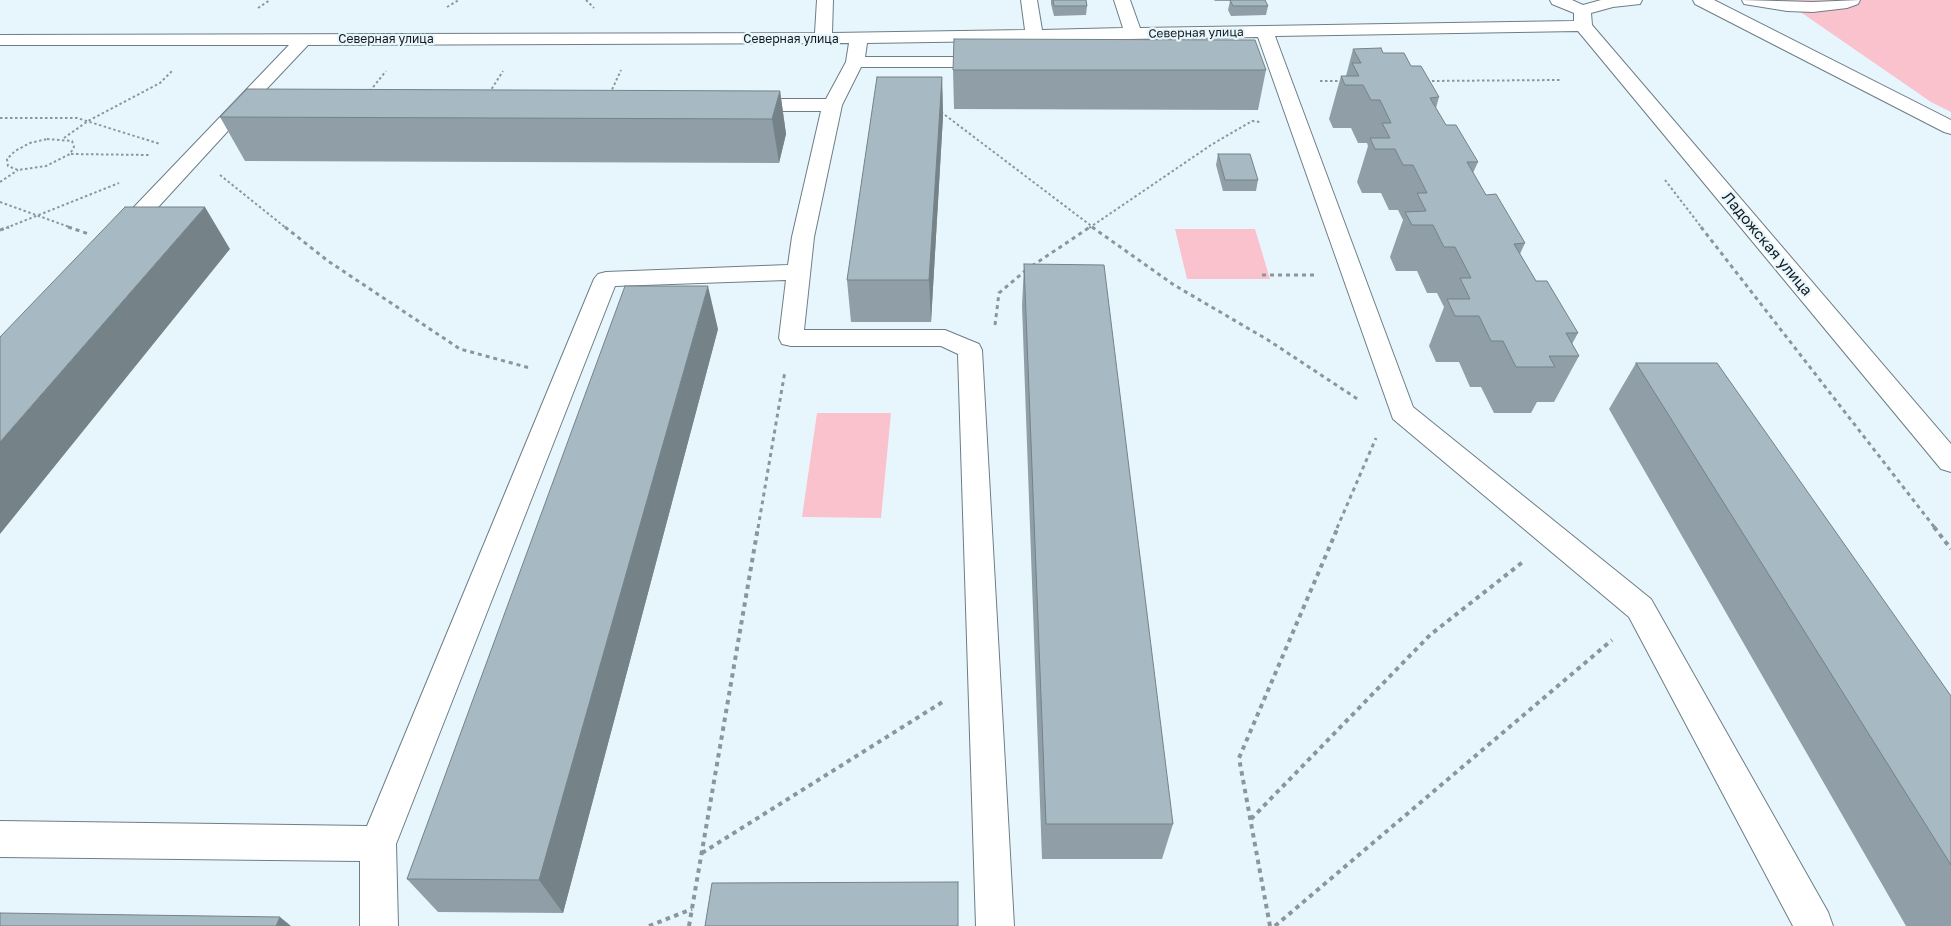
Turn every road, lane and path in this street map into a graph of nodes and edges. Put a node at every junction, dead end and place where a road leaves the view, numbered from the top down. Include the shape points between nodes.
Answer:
1 (270, 0) edge
2 (459, 0) edge
3 (825, 0) edge
4 (1029, 0) edge
5 (1122, 0) edge
6 (1558, 0) edge
7 (1634, 0) edge
8 (1701, 0) edge
9 (1750, 0) edge
10 (1852, 0) edge
11 (258, 8) dead end
12 (445, 8) dead end
13 (1582, 18) junction
14 (1265, 32) junction
15 (1133, 34) junction
16 (1034, 36) junction
17 (823, 38) junction
18 (304, 39) junction
19 (0, 40) edge
20 (857, 50) junction
21 (1006, 62) edge
22 (176, 67) dead end
23 (1273, 70) junction
24 (1560, 80) dead end
25 (1343, 81) edge
26 (1422, 81) edge
27 (243, 103) junction
28 (272, 104) edge
29 (728, 105) edge
30 (832, 105) junction
31 (940, 112) edge
32 (0, 118) edge
33 (88, 121) junction
34 (1299, 122) junction
35 (1951, 128) edge
36 (63, 138) junction
37 (70, 154) junction
38 (195, 155) junction
39 (18, 170) junction
40 (1661, 174) dead end
41 (0, 182) edge
42 (124, 182) dead end
43 (0, 202) edge
44 (35, 215) junction
45 (1090, 225) junction
46 (0, 230) edge
47 (109, 246) joint
48 (800, 272) junction
49 (1354, 275) junction
50 (1262, 276) dead end
51 (791, 338) junction
52 (970, 350) junction
53 (566, 378) junction
54 (1396, 410) junction
55 (1951, 462) edge
56 (1554, 537) junction
57 (1951, 549) edge
58 (1643, 614) junction
59 (984, 675) junction
60 (1250, 820) junction
61 (0, 839) edge
62 (378, 844) junction
63 (701, 854) junction
64 (692, 909) junction
65 (379, 926) edge
66 (649, 926) edge
67 (689, 926) edge
68 (995, 926) edge
69 (1270, 926) edge
70 (1275, 926) edge
71 (1814, 926) edge

1 - 11 path
2 - 12 path
3 - 17 street
4 - 16 street
5 - 15 street
6 - 13 street
7 - 13 street, Северная улица via 1613,2
8 - 35 street
9 - 10 street via 1813,7
13 - 14 street, Северная улица
13 - 55 street, Ладожская улица
14 - 15 street, Северная улица
14 - 23 street
15 - 16 street, Северная улица
16 - 20 street, Северная улица
17 - 18 street, Северная улица
17 - 20 street, Северная улица
18 - 19 street, Северная улица
18 - 27 street
20 - 21 street
20 - 30 street
22 - 33 path via 160,84
23 - 25 path
23 - 34 street
24 - 26 path
27 - 28 street
27 - 38 street
29 - 30 street
30 - 48 street via 803,237
31 - 45 path
32 - 33 path via 77,118
33 - 36 path
33 - 38 path
34 - 45 path via 1252,121
34 - 49 street
36 - 37 path via 72,141 74,147
36 - 39 path via 30,143 15,151 7,159 8,166
37 - 38 path
37 - 39 path via 46,166
38 - 47 street
38 - 53 path via 328,262 460,349
39 - 41 path
40 - 57 path
42 - 44 path
43 - 44 path
44 - 46 path
44 - 47 path
45 - 52 path via 1031,266 1000,294 994,329
45 - 54 path via 1174,285 1268,340 1365,404
48 - 51 street
48 - 53 street via 606,279
49 - 50 path
49 - 54 street
51 - 52 street via 945,338
51 - 63 path
52 - 59 street
53 - 62 street
54 - 56 street
54 - 60 path via 1239,758
56 - 58 street via 1640,608
56 - 60 path via 1430,635
58 - 70 path
58 - 71 street
59 - 63 path
59 - 68 street
60 - 69 path
61 - 62 street
62 - 65 street
63 - 64 path
64 - 66 path
64 - 67 path

